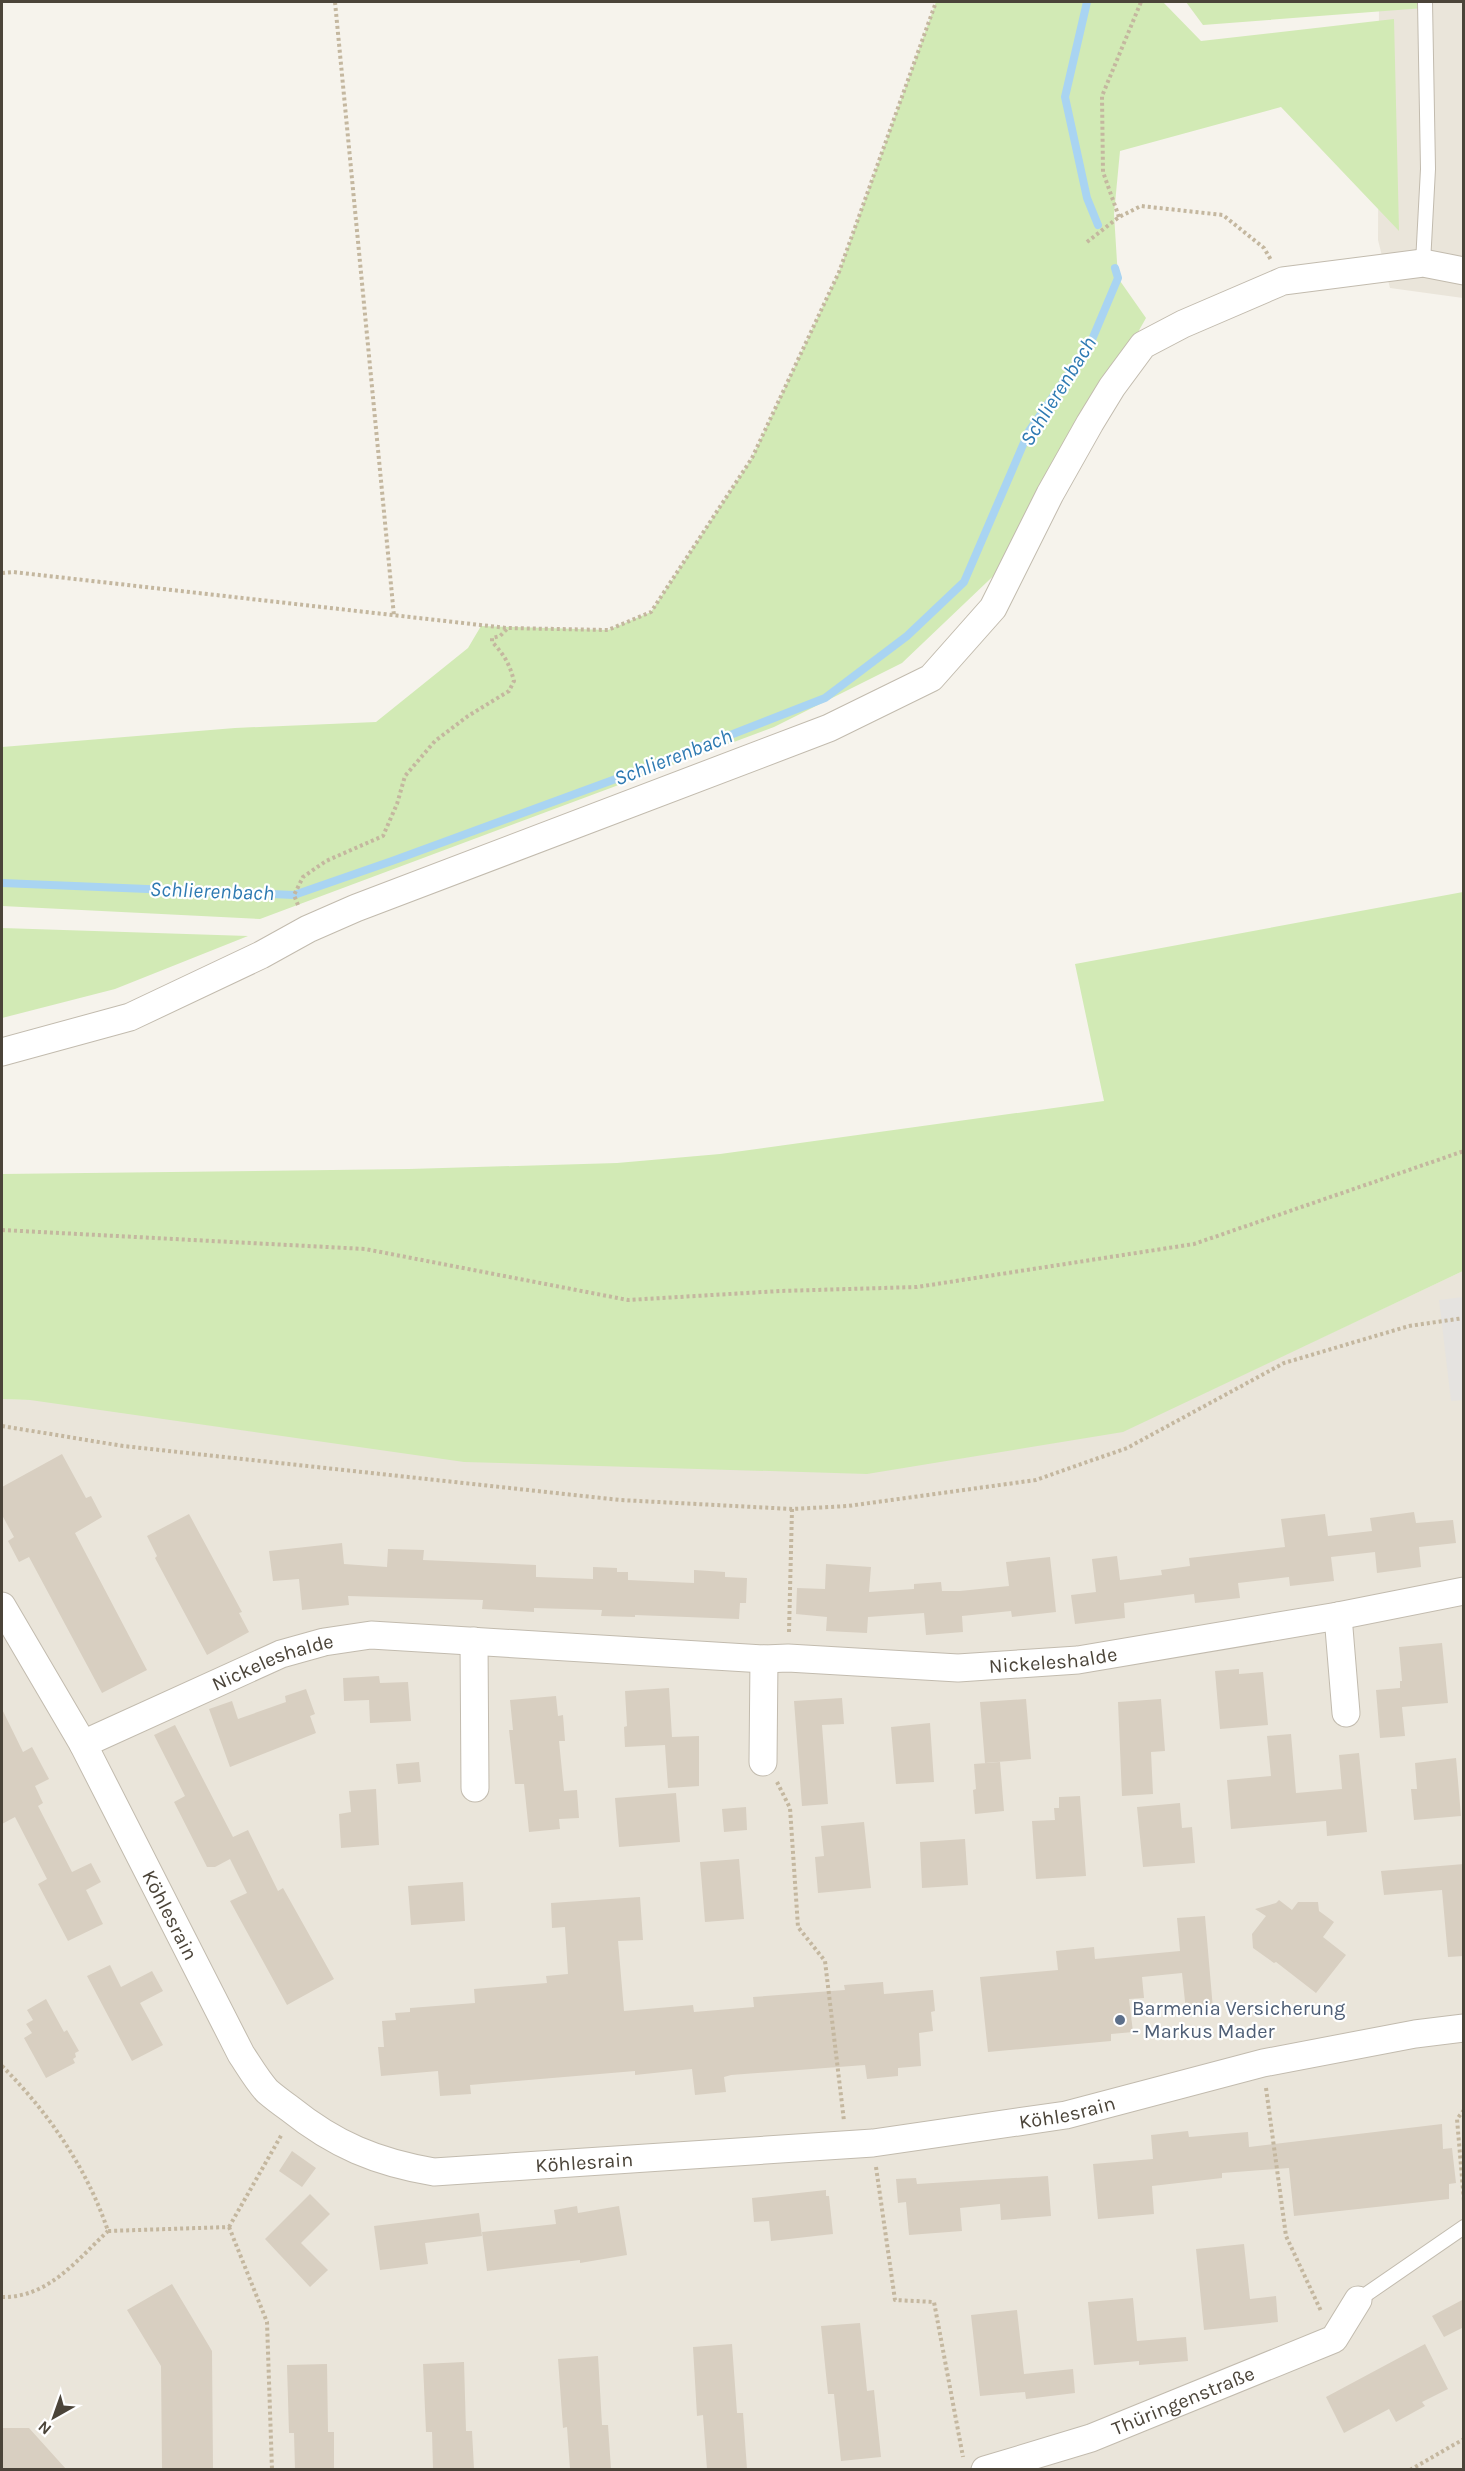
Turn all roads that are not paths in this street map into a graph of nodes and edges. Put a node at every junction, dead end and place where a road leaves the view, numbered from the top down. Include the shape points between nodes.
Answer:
1 (1425, 2) edge
2 (1423, 263) junction
3 (1464, 271) edge
4 (2, 1052) edge
5 (1464, 1591) edge
6 (2, 1606) edge
7 (1338, 1616) junction
8 (474, 1641) junction
9 (776, 1659) junction
10 (1346, 1713) dead end
11 (83, 1744) junction
12 (763, 1762) road end
13 (475, 1788) dead end
14 (1464, 2028) edge
15 (1464, 2227) edge
16 (1358, 2301) joint
17 (974, 2464) edge

1 - 2 lane via 1428,169
2 - 3 street
2 - 4 street via 1283,281 1143,345 1090,423 993,608 931,678 829,728 356,908 130,1017
5 - 7 street, Nickeleshalde
6 - 11 street, Köhlesrain
7 - 9 street, Nickeleshalde via 1078,1660 958,1668
7 - 10 street
8 - 9 street, Nickeleshalde
8 - 11 street, Nickeleshalde via 372,1635 324,1642 281,1654
8 - 13 street
9 - 12 street
11 - 14 street, Köhlesrain via 241,2054 268,2091 328,2136 369,2157 401,2166 434,2172 860,2144 1066,2115 1263,2063
15 - 16 lane
16 - 17 street, Thüringenstraße via 1334,2339 1091,2438

